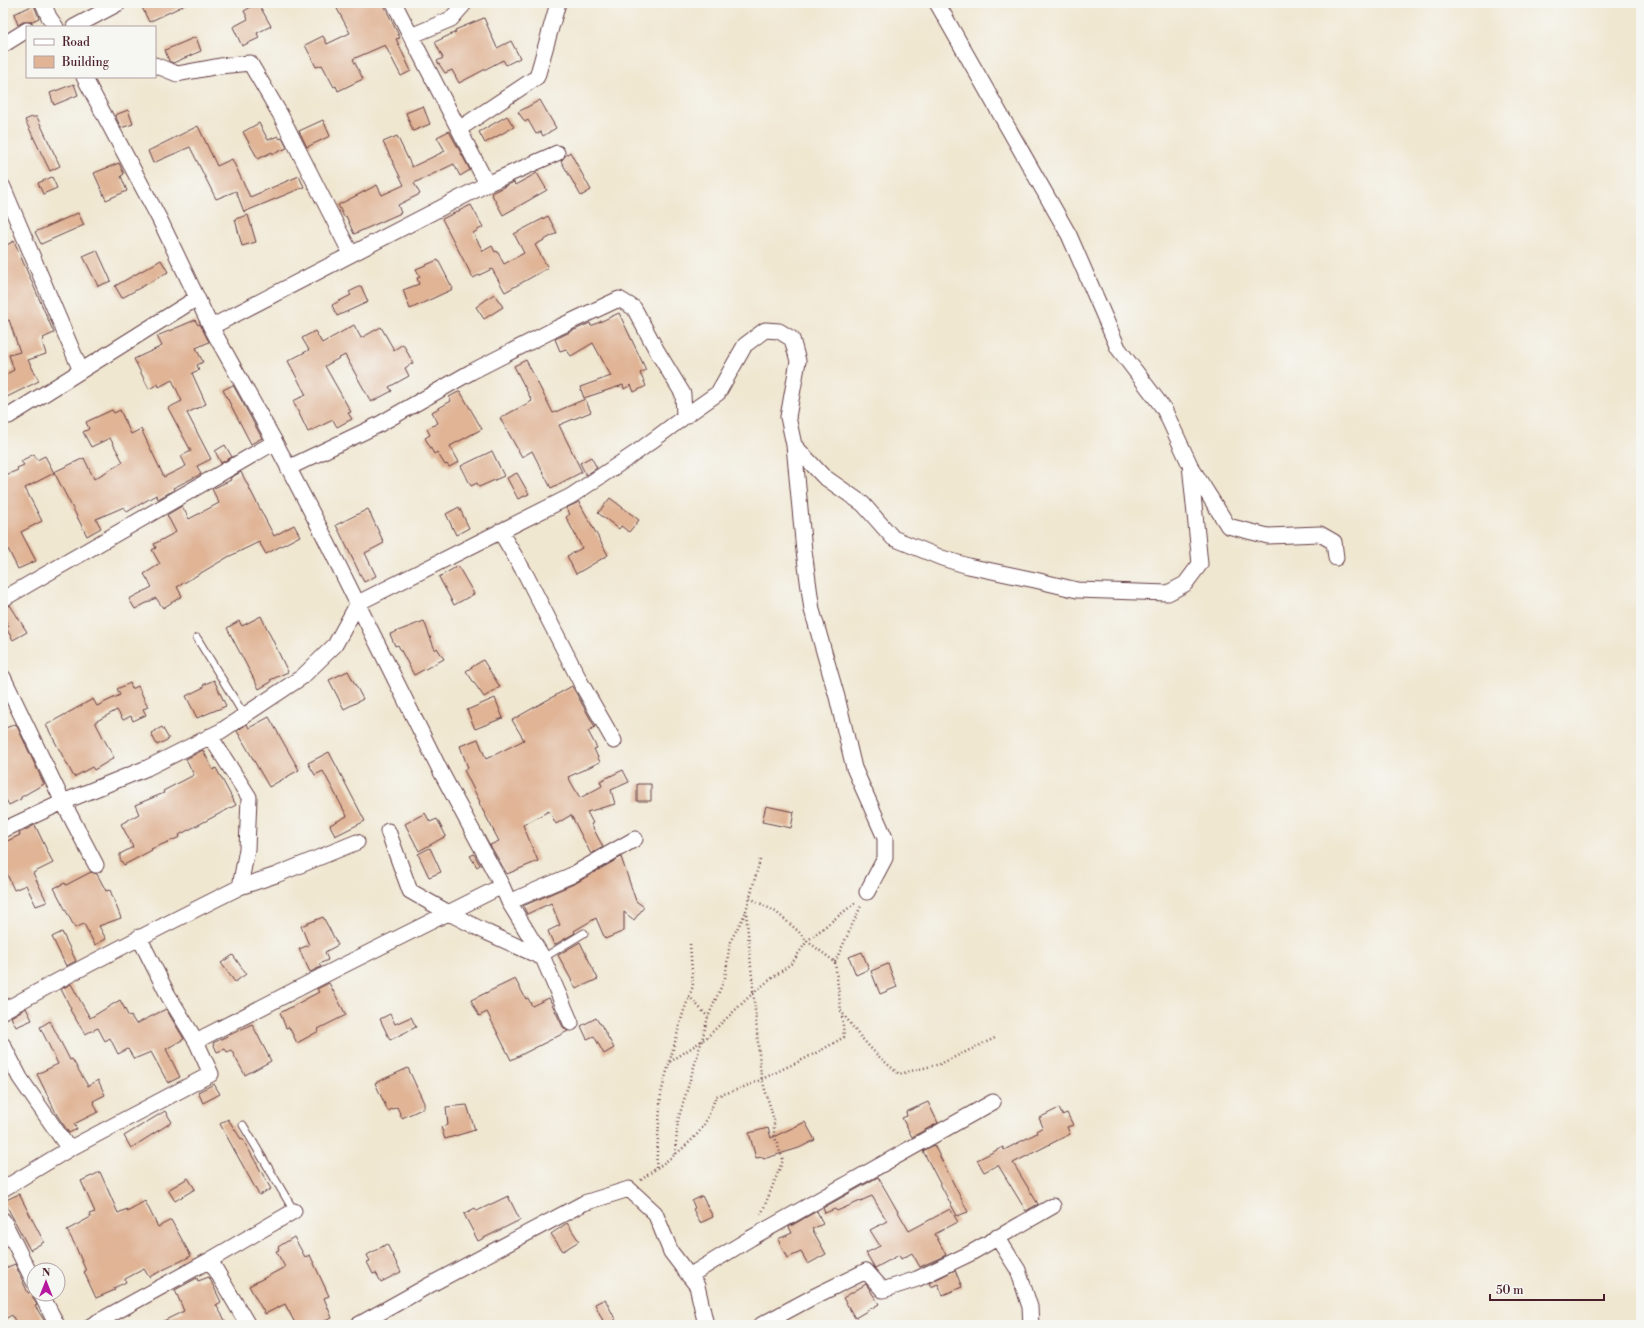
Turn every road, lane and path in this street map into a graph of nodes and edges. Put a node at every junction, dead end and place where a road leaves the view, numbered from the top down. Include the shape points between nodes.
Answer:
1 (43, 3) edge
2 (119, 3) edge
3 (394, 3) edge
4 (465, 3) edge
5 (558, 3) edge
6 (937, 3) edge
7 (52, 22) edge
8 (36, 26) edge
9 (76, 26) edge
10 (26, 31) edge
11 (411, 36) junction
12 (3, 45) edge
13 (156, 65) edge
14 (85, 78) edge
15 (459, 129) junction
16 (557, 153) dead end
17 (487, 184) junction
18 (3, 186) edge
19 (351, 254) junction
20 (197, 298) junction
21 (211, 327) junction
22 (81, 371) junction
23 (3, 413) edge
24 (684, 417) junction
25 (274, 442) junction
26 (794, 445) junction
27 (1190, 465) junction
28 (288, 468) junction
29 (500, 531) junction
30 (1336, 558) dead end
31 (3, 599) edge
32 (358, 603) junction
33 (197, 638) dead end
34 (3, 677) edge
35 (244, 715) junction
36 (210, 736) junction
37 (614, 741) dead end
38 (63, 802) junction
39 (3, 830) edge
40 (388, 831) dead end
41 (634, 839) dead end
42 (357, 842) dead end
43 (760, 860) dead end
44 (96, 865) dead end
45 (502, 886) junction
46 (240, 887) junction
47 (868, 892) junction
48 (750, 898) junction
49 (509, 902) junction
50 (746, 911) junction
51 (447, 912) junction
52 (584, 933) dead end
53 (139, 937) junction
54 (807, 941) junction
55 (690, 943) dead end
56 (543, 958) junction
57 (835, 962) junction
58 (754, 992) junction
59 (690, 996) junction
60 (3, 1011) edge
61 (841, 1011) junction
62 (708, 1017) junction
63 (571, 1023) dead end
64 (995, 1038) dead end
65 (702, 1040) junction
66 (196, 1041) junction
67 (3, 1045) edge
68 (670, 1062) junction
69 (762, 1080) junction
70 (994, 1102) dead end
71 (243, 1125) dead end
72 (69, 1149) junction
73 (675, 1154) junction
74 (656, 1169) junction
75 (3, 1189) edge
76 (629, 1189) junction
77 (1052, 1206) dead end
78 (294, 1211) joint
79 (760, 1216) dead end
80 (3, 1220) edge
81 (997, 1237) junction
82 (210, 1260) junction
83 (26, 1266) edge
84 (689, 1276) junction
85 (45, 1302) edge
86 (57, 1325) edge
87 (92, 1325) edge
88 (248, 1325) edge
89 (358, 1325) edge
90 (706, 1325) edge
91 (762, 1325) edge
92 (1031, 1325) edge

1 - 7 street
2 - 9 street
3 - 11 street
4 - 11 street via 451,19
5 - 15 street via 537,77
6 - 27 street via 1069,235 1118,348 1164,409
7 - 8 street
10 - 12 street
11 - 15 street
13 - 19 street via 177,74 250,63 280,114
14 - 20 street via 160,220
15 - 17 street
16 - 17 street
17 - 19 street
18 - 22 street
19 - 21 street
20 - 21 street
20 - 22 street
21 - 25 street
22 - 23 street via 9,416
24 - 26 street via 718,393 745,345 765,330 779,331 792,339 798,360 788,417
24 - 28 street via 683,394 634,308 620,298 471,372 378,425
24 - 29 street via 571,496
25 - 28 street
25 - 31 street
26 - 27 street via 823,476 863,504 893,538 968,566 1078,590 1168,593 1185,584 1200,564
26 - 47 street via 812,610 854,768 885,838 884,858
27 - 30 street via 1228,526 1268,536 1320,534 1334,542
28 - 32 street
29 - 32 street
29 - 37 street
32 - 35 street via 335,645 302,677
32 - 45 street via 441,772
33 - 35 lane
34 - 38 street
35 - 36 street
36 - 38 street via 147,768
36 - 46 street via 249,797 247,849
38 - 39 street
38 - 44 street
40 - 51 street via 410,891
41 - 49 street via 572,875
42 - 46 street
43 - 48 path
45 - 49 street
45 - 51 street
46 - 53 street
47 - 54 path
47 - 57 path
48 - 50 path
48 - 54 path via 776,912
49 - 56 street
50 - 58 path
50 - 62 path via 730,942 725,978
51 - 56 street
51 - 66 street
52 - 56 lane
53 - 60 street
53 - 66 street via 168,995
54 - 57 path
54 - 58 path via 792,963
55 - 59 path via 693,986
56 - 63 street
57 - 61 path
58 - 65 path
58 - 69 path
59 - 62 path
59 - 68 path
61 - 64 path via 877,1055 899,1074 940,1064
61 - 69 path via 844,1037 820,1052
62 - 65 path
65 - 68 path
65 - 73 path via 678,1120
66 - 72 street via 211,1074
67 - 72 street via 20,1078
68 - 74 path via 662,1094
69 - 73 path via 716,1096 699,1132
69 - 79 path via 774,1120 774,1135 783,1160
70 - 84 street via 751,1238
71 - 78 lane
72 - 75 street
73 - 74 path
74 - 76 path
76 - 84 street via 655,1213 671,1252
76 - 89 street via 584,1203
77 - 81 street
78 - 82 street
80 - 83 street
81 - 91 street via 969,1254 917,1279 884,1290 866,1271
81 - 92 street via 1018,1270 1030,1307
82 - 87 street
82 - 88 street
84 - 90 street via 697,1286
85 - 86 street

